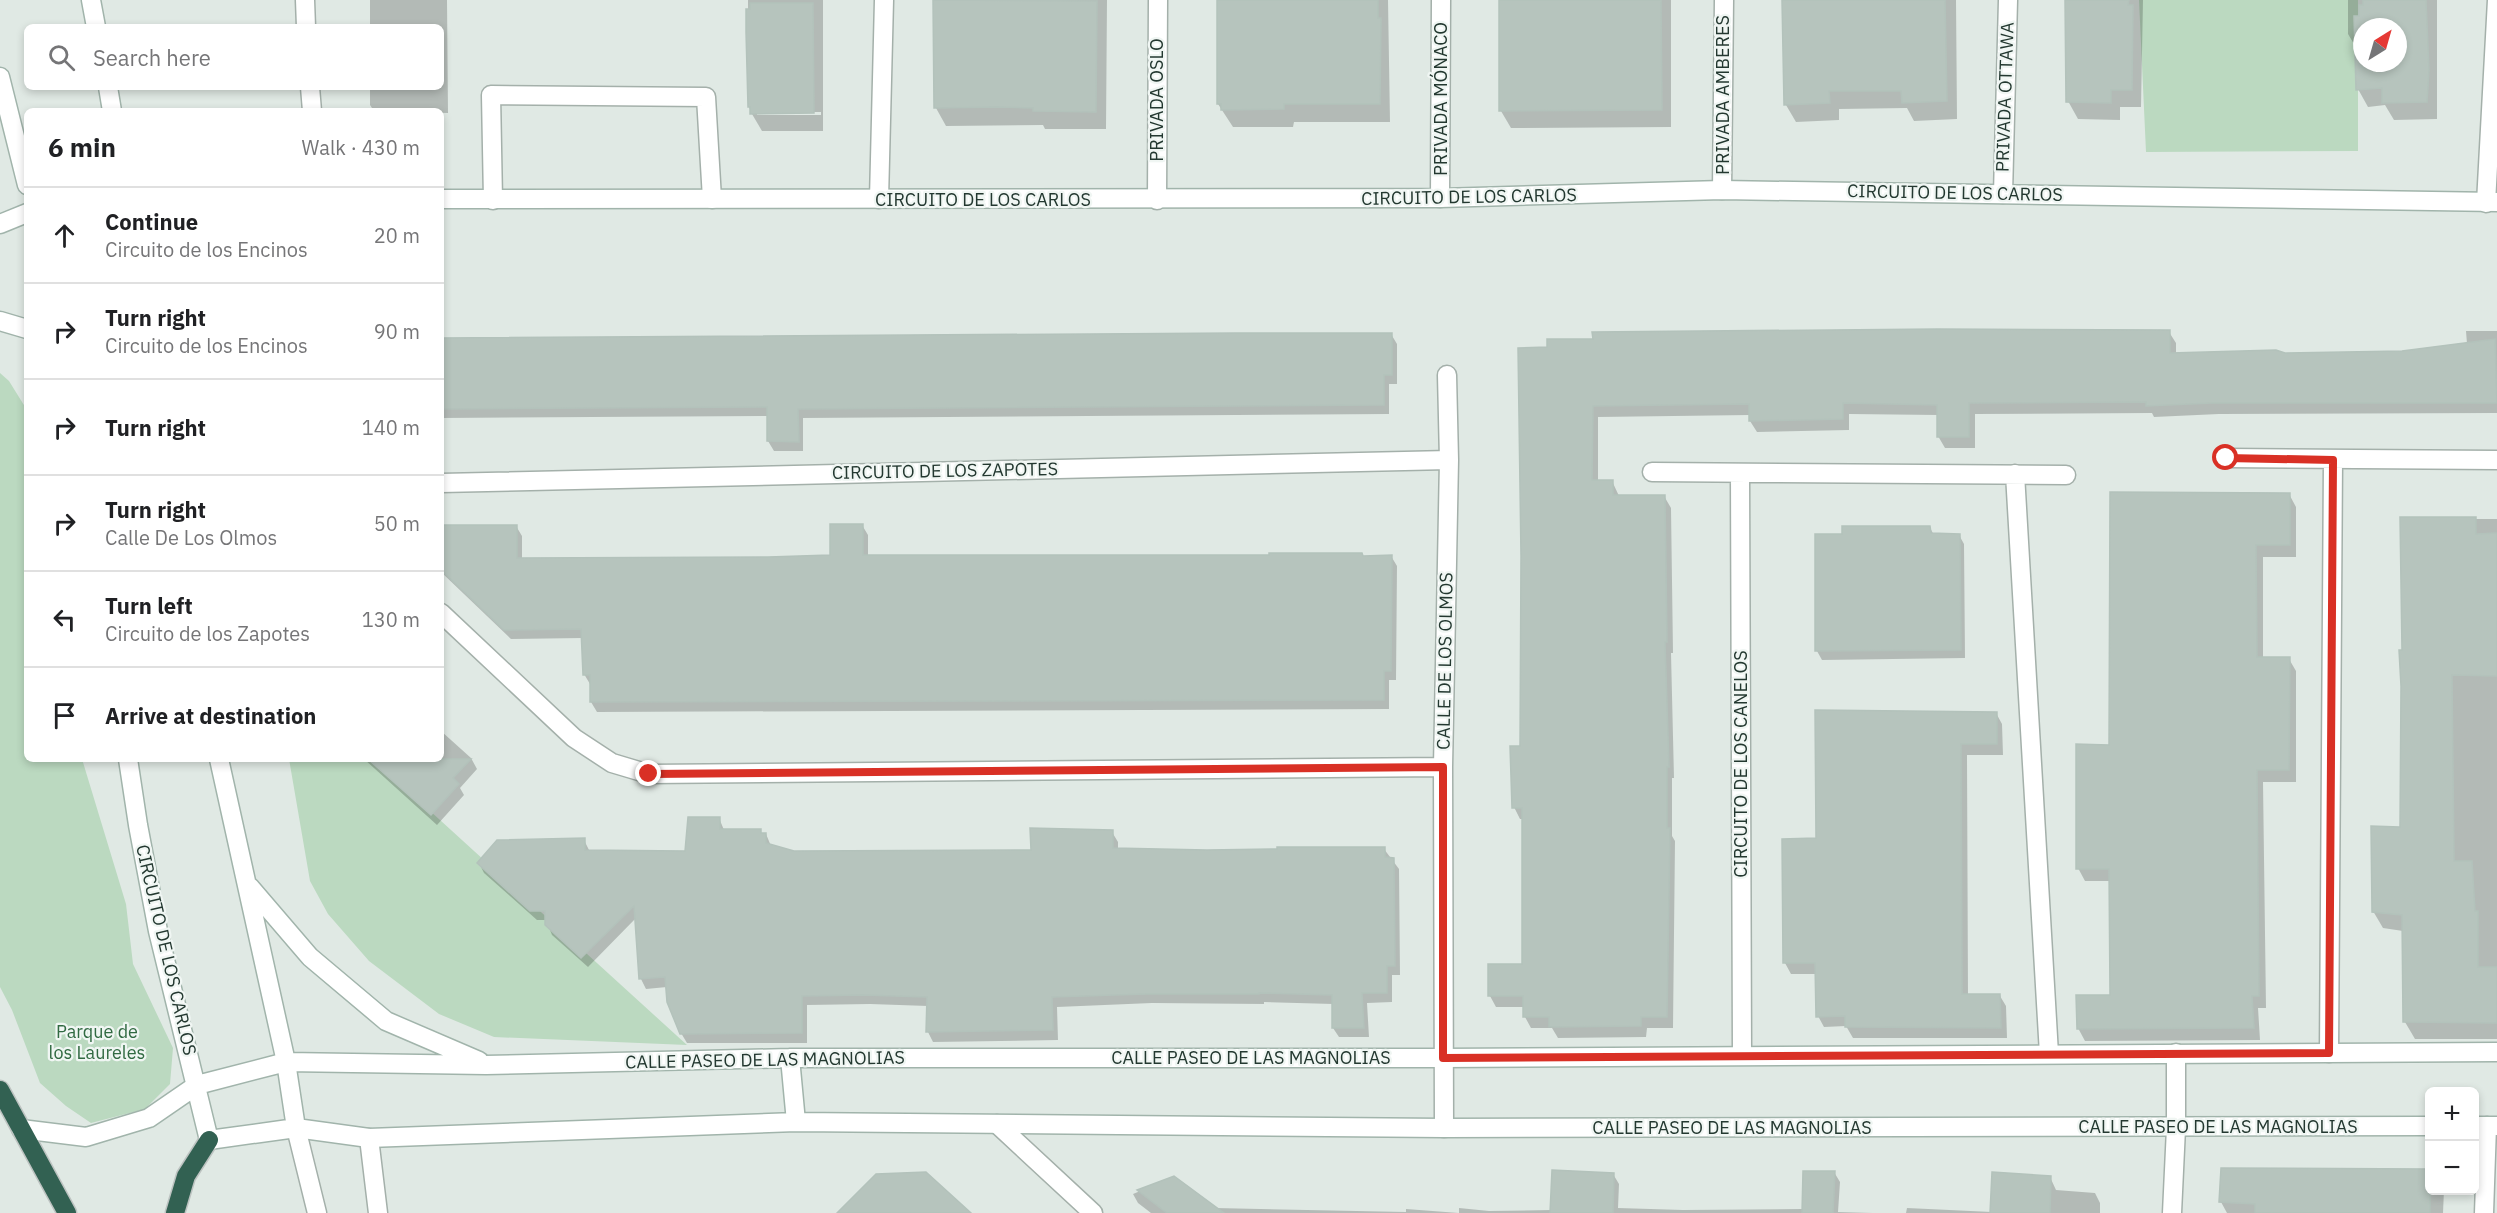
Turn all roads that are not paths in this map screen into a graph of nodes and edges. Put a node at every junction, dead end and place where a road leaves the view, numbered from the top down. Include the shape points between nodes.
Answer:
1 (91, 0) edge
2 (305, 0) edge
3 (884, 0) edge
4 (1158, 0) edge
5 (1441, 0) edge
6 (1724, 0) edge
7 (2008, 0) edge
8 (2497, 0) edge
9 (95, 24) edge
10 (306, 24) edge
11 (0, 77) edge
12 (108, 90) edge
13 (310, 90) edge
14 (112, 108) edge
15 (312, 108) edge
16 (24, 173) edge
17 (1722, 190) junction
18 (2002, 194) junction
19 (1440, 198) junction
20 (712, 199) junction
21 (879, 199) junction
22 (444, 200) edge
23 (493, 200) junction
24 (1157, 200) junction
25 (2492, 202) edge
26 (24, 214) edge
27 (0, 224) edge
28 (0, 321) edge
29 (24, 328) edge
30 (1447, 375) dead end
31 (2226, 458) dead end
32 (1449, 460) junction
33 (2333, 460) junction
34 (2497, 460) edge
35 (1652, 472) dead end
36 (1740, 472) junction
37 (2015, 474) junction
38 (2066, 475) dead end
39 (444, 483) edge
40 (444, 616) edge
41 (128, 762) edge
42 (220, 762) edge
43 (1443, 767) junction
44 (248, 885) junction
45 (2497, 1052) edge
46 (2176, 1053) junction
47 (2329, 1053) junction
48 (2049, 1054) junction
49 (1743, 1055) junction
50 (790, 1058) junction
51 (1443, 1058) junction
52 (286, 1062) junction
53 (486, 1065) junction
54 (197, 1085) junction
55 (0, 1090) edge
56 (796, 1122) junction
57 (998, 1124) junction
58 (2425, 1126) edge
59 (2486, 1126) edge
60 (296, 1128) junction
61 (1444, 1128) junction
62 (2176, 1128) junction
63 (21, 1129) junction
64 (369, 1138) junction
65 (209, 1140) junction
66 (67, 1213) edge
67 (175, 1213) edge
68 (317, 1213) edge
69 (378, 1213) edge
70 (1093, 1213) edge
71 (2172, 1213) edge
72 (2484, 1213) edge

1 - 9 street
2 - 10 street
3 - 21 street
4 - 24 street, PRIVADA OSLO
5 - 19 street, PRIVADA MÓNACO
6 - 17 street, PRIVADA AMBERES
7 - 18 street, PRIVADA OTTAWA
8 - 25 street
11 - 16 street
12 - 14 street
13 - 15 street
17 - 18 street, CIRCUITO DE LOS CARLOS
17 - 19 street, CIRCUITO DE LOS CARLOS
18 - 25 street, CIRCUITO DE LOS CARLOS
19 - 24 street, CIRCUITO DE LOS CARLOS
20 - 21 street, CIRCUITO DE LOS CARLOS
20 - 23 street, CIRCUITO DE LOS CARLOS
20 - 23 street via 706,97 491,95
21 - 24 street, CIRCUITO DE LOS CARLOS
22 - 23 street, CIRCUITO DE LOS CARLOS
26 - 27 street
28 - 29 street
30 - 32 street, CALLE DE LOS OLMOS
31 - 33 street
32 - 39 street, CIRCUITO DE LOS ZAPOTES
32 - 43 street, CALLE DE LOS OLMOS
33 - 34 street
33 - 47 street
35 - 36 street
36 - 37 street
36 - 49 street, CIRCUITO DE LOS CANELOS
37 - 38 street
37 - 48 street
40 - 43 street via 574,738 612,763 649,774
41 - 54 street, CIRCUITO DE LOS CARLOS via 158,931
42 - 44 street
43 - 51 street, CALLE DE LOS OLMOS
44 - 52 street
44 - 53 street via 310,957 386,1020
45 - 47 street, CALLE PASEO DE LAS MAGNOLIAS
46 - 47 street, CALLE PASEO DE LAS MAGNOLIAS
46 - 48 street, CALLE PASEO DE LAS MAGNOLIAS
46 - 62 street
48 - 49 street, CALLE PASEO DE LAS MAGNOLIAS
49 - 51 street, CALLE PASEO DE LAS MAGNOLIAS
50 - 51 street, CALLE PASEO DE LAS MAGNOLIAS
50 - 53 street, CALLE PASEO DE LAS MAGNOLIAS
50 - 56 street
51 - 61 street, CALLE DE LOS OLMOS
52 - 53 street, CALLE PASEO DE LAS MAGNOLIAS
52 - 54 street, CALLE PASEO DE LAS MAGNOLIAS
52 - 60 street
54 - 63 street, CALLE PASEO DE LAS MAGNOLIAS via 149,1118 86,1137
54 - 65 street, CIRCUITO DE LOS CARLOS
55 - 63 highway
56 - 57 street, CALLE PASEO DE LAS MAGNOLIAS
56 - 64 street, CALLE PASEO DE LAS MAGNOLIAS
57 - 61 street, CALLE PASEO DE LAS MAGNOLIAS
57 - 70 street
58 - 62 street, CALLE PASEO DE LAS MAGNOLIAS
59 - 72 street
60 - 64 street, CALLE PASEO DE LAS MAGNOLIAS
60 - 65 street, CALLE PASEO DE LAS MAGNOLIAS
60 - 68 street
61 - 62 street, CALLE PASEO DE LAS MAGNOLIAS
62 - 71 street
63 - 66 highway
64 - 69 street
65 - 67 highway via 186,1176

